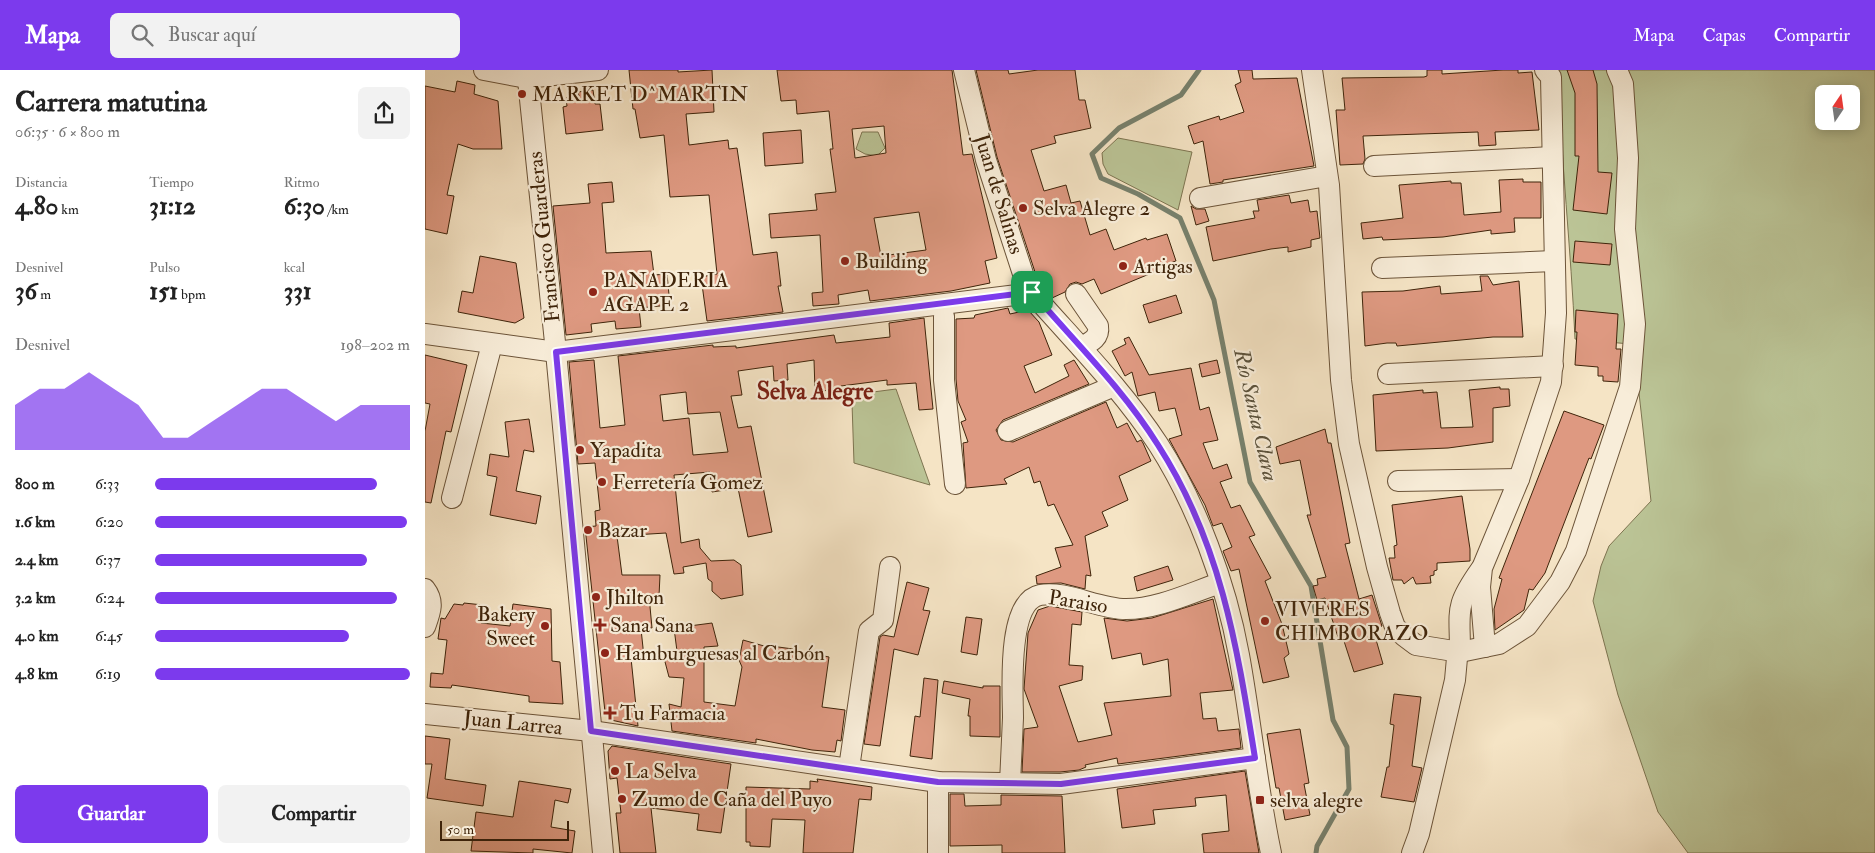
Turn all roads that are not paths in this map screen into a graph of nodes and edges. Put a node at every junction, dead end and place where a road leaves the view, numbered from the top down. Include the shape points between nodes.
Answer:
1 (484, 70) edge
2 (598, 70) edge
3 (964, 70) edge
4 (1312, 70) edge
5 (1545, 70) edge
6 (1617, 70) edge
7 (527, 74) edge
8 (1552, 157) junction
9 (1374, 166) dead end
10 (1327, 176) junction
11 (1200, 198) dead end
12 (1554, 261) junction
13 (1382, 268) dead end
14 (1032, 292) junction
15 (1077, 294) dead end
16 (944, 316) dead end
17 (425, 334) edge
18 (492, 344) junction
19 (1081, 347) junction
20 (556, 352) junction
21 (1553, 366) junction
22 (1388, 374) dead end
23 (1114, 386) junction
24 (1007, 431) dead end
25 (1519, 479) junction
26 (1397, 481) dead end
27 (955, 484) dead end
28 (452, 498) dead end
29 (890, 567) dead end
30 (1483, 568) junction
31 (1220, 583) junction
32 (425, 589) edge
33 (425, 627) edge
34 (1485, 647) junction
35 (1460, 652) junction
36 (425, 714) edge
37 (591, 731) junction
38 (1255, 758) junction
39 (849, 768) junction
40 (938, 782) junction
41 (1010, 783) junction
42 (603, 853) edge
43 (939, 853) edge
44 (1271, 853) edge
45 (1411, 853) edge

1 - 7 street
2 - 7 street
3 - 14 street, Juan de Salinas via 986,160
4 - 10 street
5 - 8 street via 1551,77
6 - 34 street via 1623,84 1628,158 1625,229 1635,324 1630,387 1576,551 1560,582 1527,626 1499,644
7 - 20 street, Francisco Guarderas
8 - 9 street
8 - 12 street
10 - 11 street
10 - 35 street via 1341,380 1349,444 1390,614 1395,627 1416,645
12 - 13 street
12 - 21 street
14 - 19 street, Juan de Salinas
14 - 20 street
15 - 19 street via 1099,331 1093,340
16 - 27 street via 944,380
17 - 18 street
18 - 20 street
18 - 28 street
19 - 23 street, Juan de Salinas
20 - 37 street, Francisco Guarderas
21 - 22 street
21 - 25 street via 1551,382
23 - 24 street
23 - 31 street, Juan de Salinas via 1158,444 1179,482 1203,534
25 - 26 street
25 - 30 street
29 - 39 street via 883,620 869,631
30 - 34 street via 1480,587
30 - 35 street via 1465,593 1459,609
31 - 38 street, Juan de Salinas via 1239,654
31 - 41 street, Paraiso via 1146,608 1106,607 1066,597 1039,595 1025,604 1018,626 1011,680
32 - 33 street via 432,607
34 - 35 street
35 - 45 street via 1419,834
36 - 37 street, Juan Larrea
37 - 39 street, Juan Larrea
37 - 42 street, Francisco Guarderas
38 - 41 street, Juan Larrea via 1091,781
38 - 44 street, Juan de Salinas
39 - 40 street, Juan Larrea
40 - 41 street, Juan Larrea
40 - 43 street

